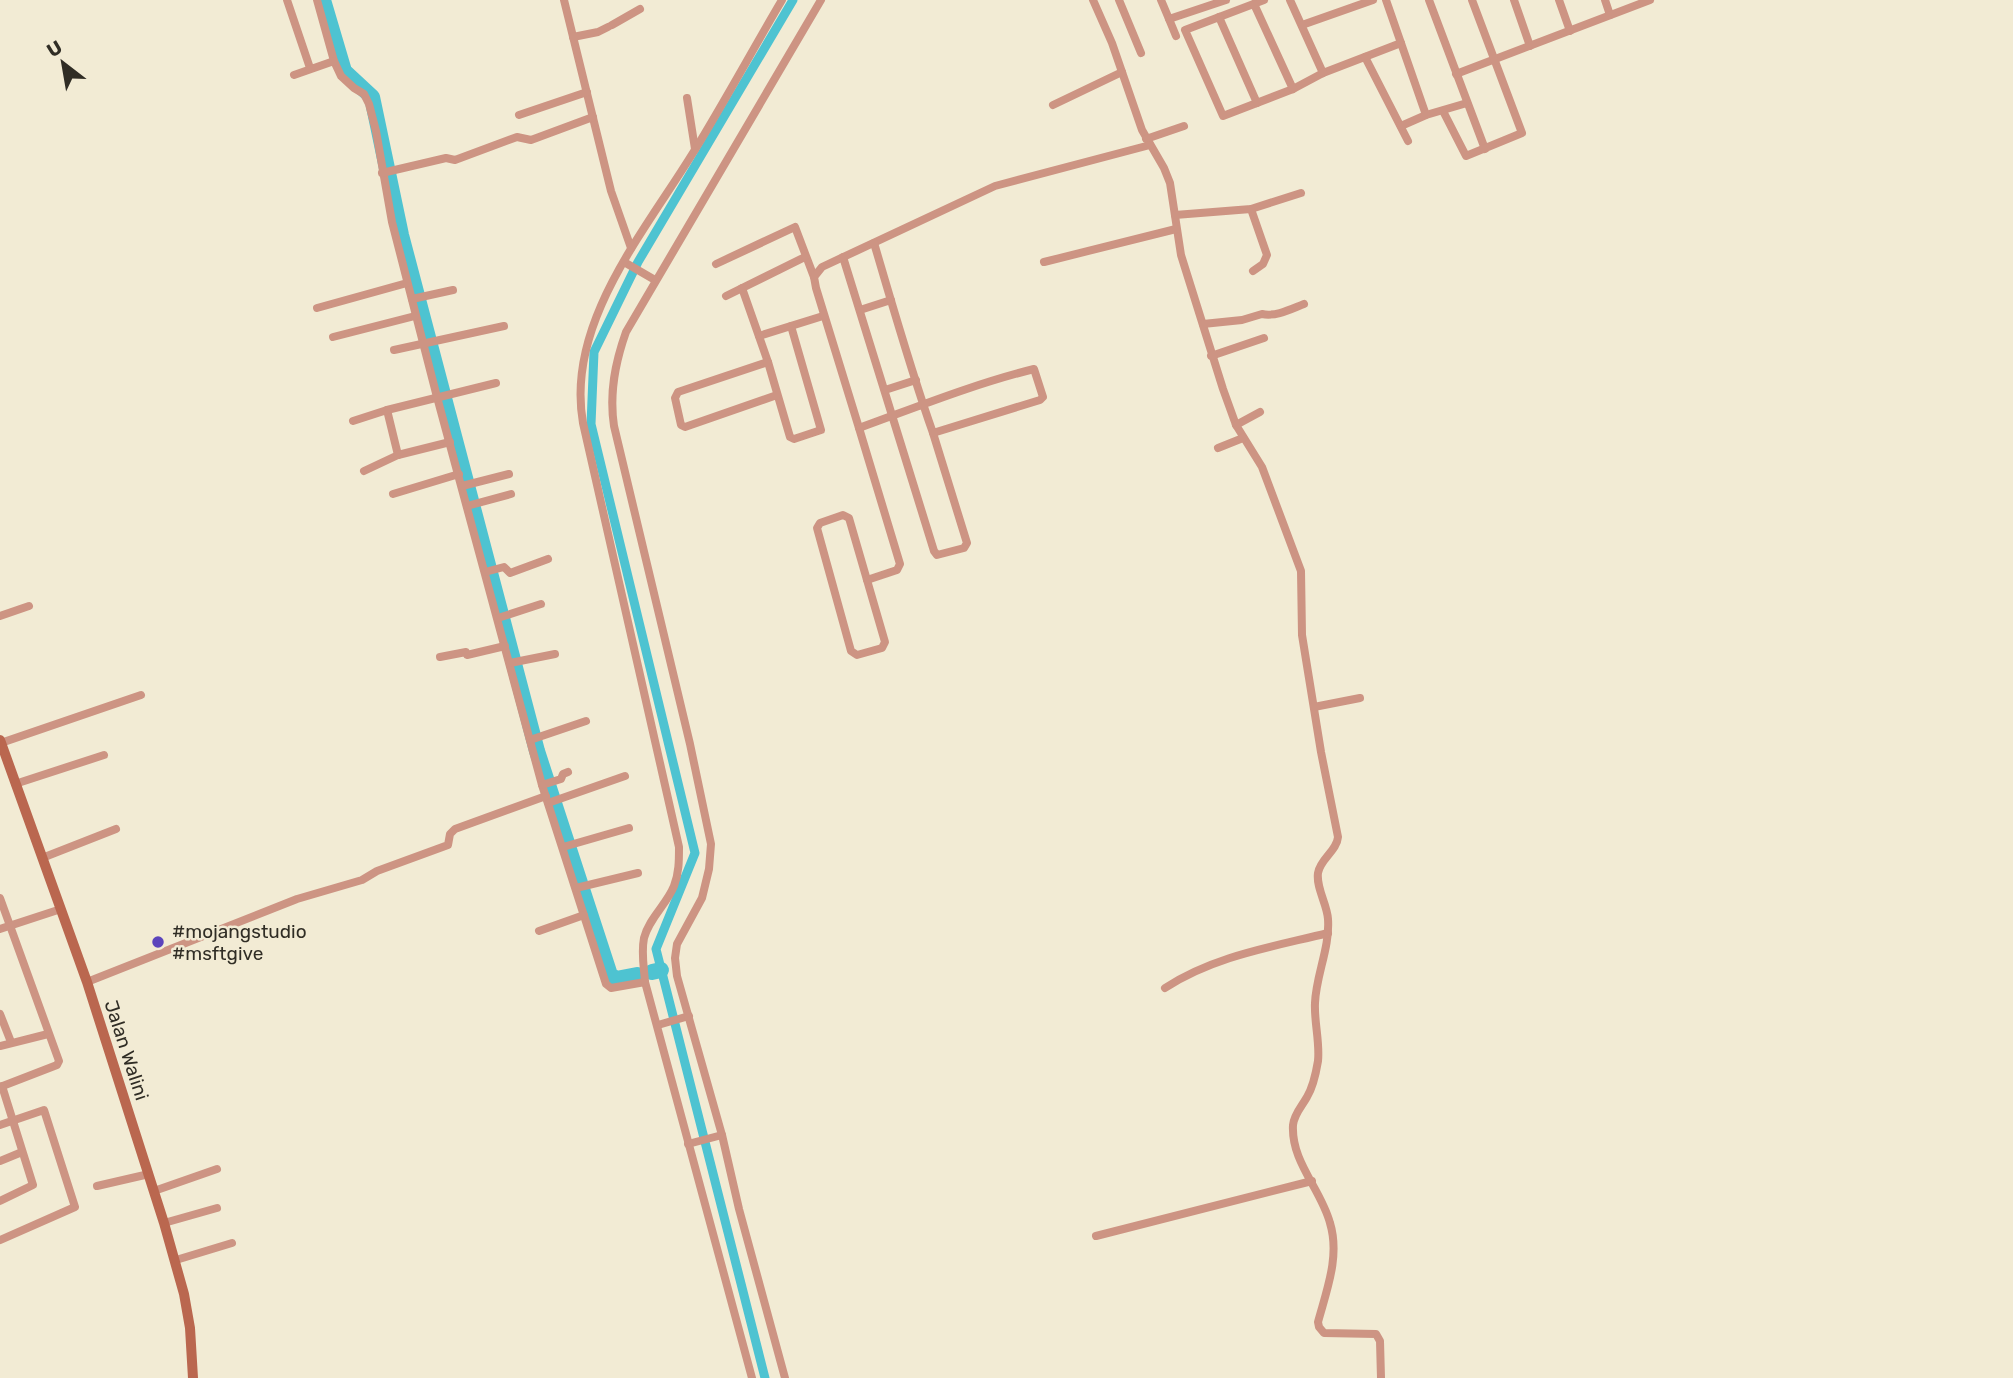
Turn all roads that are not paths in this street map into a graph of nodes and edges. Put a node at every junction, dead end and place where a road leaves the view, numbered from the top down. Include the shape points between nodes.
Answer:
1 (288, 0) edge
2 (317, 0) edge
3 (565, 0) edge
4 (782, 0) edge
5 (821, 0) edge
6 (1093, 0) edge
7 (1119, 0) edge
8 (1161, 0) edge
9 (1226, 0) edge
10 (1264, 0) edge
11 (1290, 0) edge
12 (1373, 0) edge
13 (1386, 0) edge
14 (1429, 0) edge
15 (1472, 0) edge
16 (1514, 0) edge
17 (1559, 0) edge
18 (1605, 0) edge
19 (1646, 1) edge
20 (1254, 4) junction
21 (640, 9) dead end
22 (1610, 15) junction
23 (1219, 17) junction
24 (1169, 19) junction
25 (1302, 25) junction
26 (1570, 31) junction
27 (573, 37) junction
28 (1176, 37) dead end
29 (1401, 43) junction
30 (1530, 46) junction
31 (1141, 53) dead end
32 (1365, 57) junction
33 (1493, 60) junction
34 (334, 61) junction
35 (310, 68) junction
36 (1122, 72) junction
37 (1322, 73) junction
38 (1456, 74) junction
39 (294, 75) dead end
40 (1293, 89) junction
41 (587, 92) junction
42 (687, 98) dead end
43 (1257, 103) junction
44 (1467, 103) junction
45 (1054, 105) dead end
46 (1443, 111) junction
47 (519, 115) dead end
48 (1426, 115) junction
49 (593, 117) junction
50 (1184, 126) dead end
51 (1401, 126) junction
52 (1408, 141) dead end
53 (1148, 142) junction
54 (695, 149) junction
55 (1485, 149) junction
56 (384, 173) junction
57 (1301, 192) dead end
58 (1251, 209) junction
59 (1175, 215) junction
60 (1176, 229) junction
61 (874, 243) junction
62 (631, 248) junction
63 (805, 257) junction
64 (843, 257) junction
65 (1044, 262) dead end
66 (626, 263) junction
67 (716, 264) dead end
68 (1253, 271) dead end
69 (814, 277) junction
70 (652, 278) junction
71 (407, 283) junction
72 (742, 288) junction
73 (453, 290) dead end
74 (726, 296) dead end
75 (415, 298) junction
76 (891, 300) junction
77 (1304, 304) dead end
78 (317, 308) dead end
79 (860, 310) junction
80 (415, 316) junction
81 (823, 316) junction
82 (1202, 324) junction
83 (504, 326) dead end
84 (791, 326) junction
85 (759, 336) junction
86 (333, 337) dead end
87 (1264, 338) dead end
88 (428, 344) junction
89 (394, 350) dead end
90 (1211, 356) junction
91 (768, 362) junction
92 (916, 380) junction
93 (496, 383) dead end
94 (885, 390) junction
95 (777, 395) junction
96 (440, 396) junction
97 (923, 405) junction
98 (387, 410) junction
99 (1260, 412) dead end
100 (893, 416) junction
101 (353, 421) dead end
102 (1236, 425) junction
103 (859, 428) junction
104 (933, 433) junction
105 (1243, 438) junction
106 (450, 442) junction
107 (1218, 448) dead end
108 (398, 455) junction
109 (364, 471) dead end
110 (459, 474) junction
111 (509, 474) dead end
112 (465, 485) junction
113 (393, 494) dead end
114 (511, 494) dead end
115 (471, 505) junction
116 (548, 559) dead end
117 (488, 571) junction
118 (867, 580) junction
119 (541, 604) dead end
120 (29, 606) dead end
121 (0, 616) edge
122 (501, 617) junction
123 (505, 646) junction
124 (555, 654) dead end
125 (440, 657) dead end
126 (513, 662) junction
127 (141, 695) dead end
128 (1360, 698) dead end
129 (1314, 707) junction
130 (586, 721) dead end
131 (533, 740) junction
132 (0, 742) edge
133 (104, 755) dead end
134 (568, 772) dead end
135 (625, 776) dead end
136 (547, 784) junction
137 (15, 785) junction
138 (550, 800) junction
139 (629, 828) dead end
140 (116, 829) dead end
141 (567, 846) junction
142 (42, 858) junction
143 (638, 873) dead end
144 (579, 887) junction
145 (0, 898) edge
146 (61, 909) junction
147 (584, 915) junction
148 (9, 926) junction
149 (0, 929) edge
150 (539, 932) dead end
151 (1328, 933) junction
152 (87, 982) junction
153 (645, 982) junction
154 (1165, 988) dead end
155 (0, 1014) edge
156 (685, 1017) junction
157 (662, 1023) junction
158 (48, 1034) junction
159 (11, 1042) junction
160 (0, 1045) edge
161 (1, 1086) edge
162 (13, 1121) junction
163 (0, 1125) edge
164 (720, 1136) junction
165 (689, 1144) junction
166 (22, 1152) junction
167 (0, 1161) edge
168 (216, 1170) dead end
169 (149, 1174) junction
170 (1312, 1181) junction
171 (97, 1186) dead end
172 (154, 1191) junction
173 (0, 1201) edge
174 (217, 1208) dead end
175 (164, 1223) junction
176 (1096, 1236) dead end
177 (0, 1240) edge
178 (232, 1243) dead end
179 (176, 1260) junction
180 (193, 1378) edge
181 (752, 1378) edge
182 (785, 1378) edge
183 (1381, 1378) edge

1 - 35 street
2 - 34 street
3 - 27 street
4 - 54 street
5 - 70 street
6 - 36 street
7 - 31 street
8 - 24 street
9 - 24 street
10 - 20 street
11 - 25 street
12 - 25 street
13 - 29 street
14 - 38 street
15 - 33 street
16 - 30 street
17 - 26 street
18 - 22 street
19 - 22 street
20 - 23 street
20 - 40 street
21 - 27 street via 598,32
22 - 26 street
23 - 43 street
23 - 43 street via 1186,28 1185,33 1223,116
24 - 28 street
25 - 37 street
26 - 30 street
27 - 41 street
29 - 32 street
29 - 48 street
30 - 33 street
32 - 37 street
32 - 51 street
33 - 38 street
33 - 55 street via 1522,133
34 - 35 street
34 - 56 street via 348,83 367,98
35 - 39 street
36 - 45 street
36 - 53 street
37 - 40 street
38 - 44 street
40 - 43 street
41 - 47 street
41 - 49 street
42 - 54 street
44 - 46 street
44 - 55 street
46 - 48 street
46 - 55 street via 1463,155
48 - 51 street
49 - 56 street via 528,141 517,137 455,160 446,158
49 - 62 street
50 - 53 street
51 - 52 street
53 - 59 street via 1170,183
53 - 61 street via 995,186
54 - 62 street
56 - 71 street
57 - 58 street
58 - 59 street
58 - 68 street via 1267,250 1263,264
59 - 60 street
60 - 65 street
60 - 82 street
61 - 64 street
61 - 76 street
62 - 66 street
63 - 67 street via 797,230 791,227
63 - 69 street
63 - 72 street
64 - 69 street via 822,267
64 - 79 street
66 - 70 street
66 - 153 street via 608,291 588,343 581,409 679,847 674,887 645,935
69 - 81 street
70 - 156 street via 616,362 612,410 711,844 702,898 677,944 675,958
71 - 75 street
71 - 78 street
72 - 74 street
72 - 85 street
73 - 75 street
75 - 80 street
76 - 79 street
76 - 92 street
77 - 82 street via 1266,316
79 - 94 street
80 - 86 street
80 - 88 street
81 - 84 street
81 - 103 street
82 - 90 street
83 - 88 street
84 - 85 street
84 - 95 street via 821,430 791,438
85 - 91 street
87 - 90 street
88 - 89 street
88 - 96 street
90 - 102 street
91 - 95 street
91 - 95 street via 678,392 675,398 681,425
92 - 94 street
92 - 97 street
93 - 96 street
94 - 100 street
96 - 98 street
96 - 106 street
97 - 100 street
97 - 104 street
97 - 104 street via 1034,369 1036,373 1043,393 1040,400
98 - 101 street
98 - 108 street
99 - 102 street
100 - 103 street
100 - 104 street via 937,555 964,548 967,543
102 - 105 street
103 - 118 street via 900,564 897,570
105 - 107 street
105 - 129 street via 1262,467 1301,571 1302,635
106 - 108 street
106 - 110 street
108 - 109 street
110 - 112 street
110 - 113 street
111 - 112 street
112 - 115 street
114 - 115 street
115 - 117 street
116 - 117 street via 510,573 504,567
117 - 122 street
118 - 118 street via 884,646 858,655 851,651 817,524 847,515
119 - 122 street
120 - 121 street
122 - 123 street
123 - 125 street
123 - 126 street
124 - 126 street
126 - 131 street
127 - 132 street
128 - 129 street
129 - 151 street via 1338,837 1318,871
130 - 131 street
131 - 136 street
132 - 137 street, Jalan Walini
133 - 137 street
134 - 136 street
135 - 138 street
136 - 138 street
137 - 142 street, Jalan Walini
138 - 141 street
138 - 152 street via 455,829 448,845
139 - 141 street
140 - 142 street
141 - 144 street
142 - 146 street, Jalan Walini
143 - 144 street
144 - 147 street
145 - 148 street
146 - 148 street
146 - 152 street, Jalan Walini
147 - 150 street
147 - 153 street via 607,987
148 - 149 street
148 - 158 street
151 - 154 street via 1199,968
151 - 170 street via 1315,1002 1318,1060 1293,1126 1302,1167
152 - 169 street, Jalan Walini
153 - 157 street
155 - 159 street
156 - 157 street
156 - 164 street
157 - 165 street
158 - 159 street
158 - 161 street via 58,1063
159 - 160 street
161 - 162 street
162 - 163 street
162 - 166 street
162 - 177 street via 43,1110 75,1207
164 - 165 street
164 - 182 street
165 - 181 street
166 - 167 street
166 - 173 street via 33,1185
168 - 172 street
169 - 171 street
169 - 172 street, Jalan Walini
170 - 176 street
170 - 183 street via 1330,1222 1334,1245 1319,1327 1324,1333 1378,1336
172 - 175 street, Jalan Walini
174 - 175 street
175 - 179 street, Jalan Walini
178 - 179 street
179 - 180 street, Jalan Walini via 190,1328

